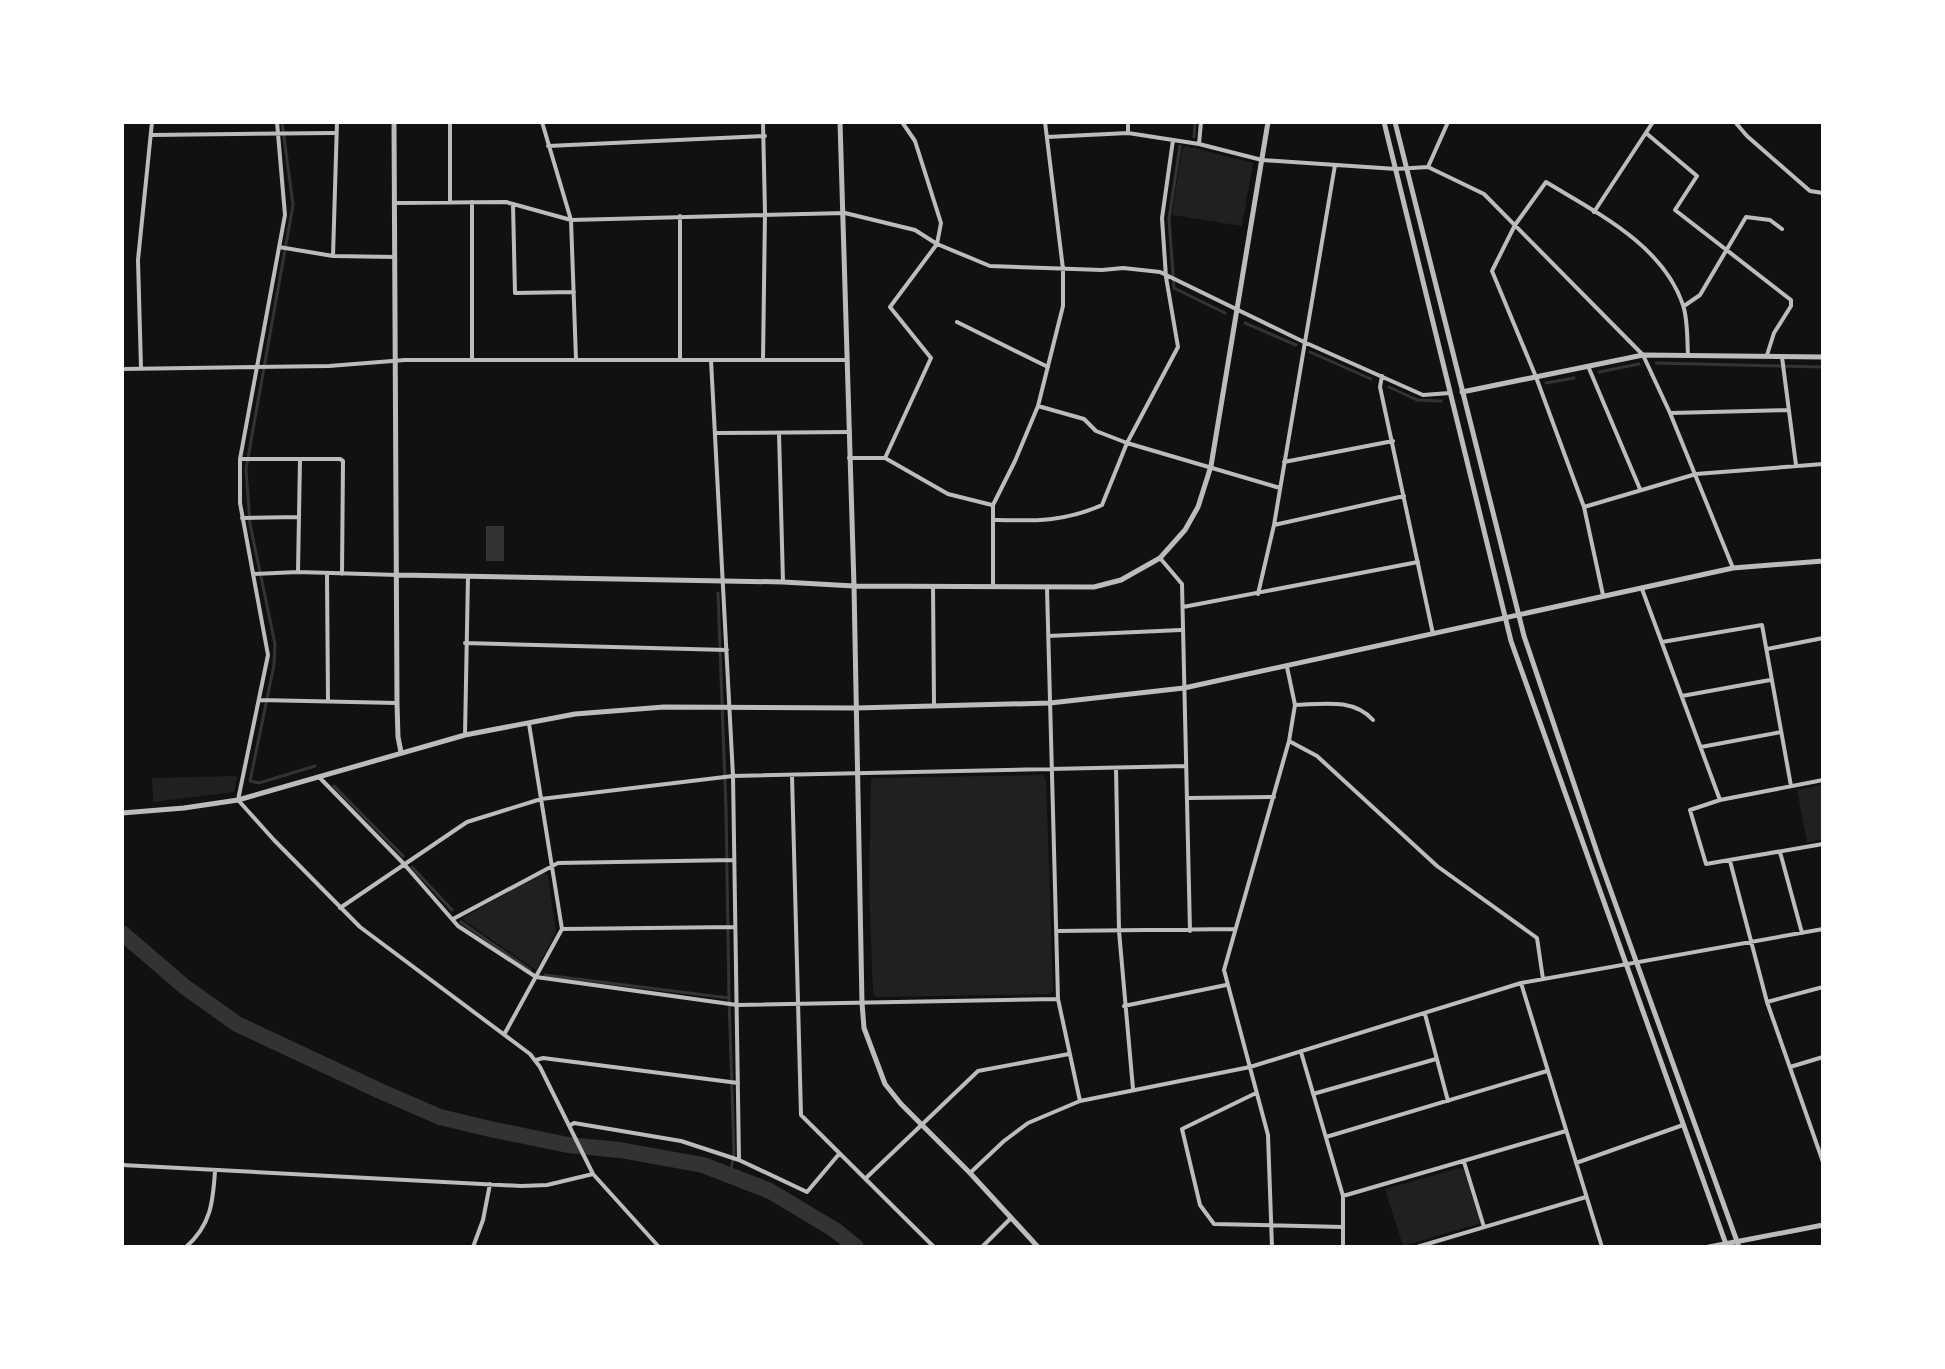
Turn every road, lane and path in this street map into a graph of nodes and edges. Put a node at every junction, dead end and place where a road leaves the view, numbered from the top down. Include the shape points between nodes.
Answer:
1 (152, 122) edge
2 (277, 122) edge
3 (337, 122) edge
4 (394, 122) edge
5 (450, 122) edge
6 (542, 122) edge
7 (763, 122) edge
8 (840, 122) edge
9 (902, 122) edge
10 (1045, 122) edge
11 (1128, 122) edge
12 (1201, 122) edge
13 (1268, 122) edge
14 (1384, 122) edge
15 (1395, 122) edge
16 (1448, 122) edge
17 (1653, 122) edge
18 (1735, 122) edge
19 (334, 133) junction
20 (1128, 133) junction
21 (1646, 133) junction
22 (278, 134) junction
23 (151, 135) junction
24 (765, 136) junction
25 (1047, 137) junction
26 (1173, 140) junction
27 (1199, 144) junction
28 (548, 146) junction
29 (1262, 160) junction
30 (1335, 165) junction
31 (1428, 167) junction
32 (1396, 169) junction
33 (1407, 169) junction
34 (1823, 193) edge
35 (450, 202) junction
36 (472, 202) junction
37 (395, 203) junction
38 (513, 204) junction
39 (1594, 212) junction
40 (765, 213) junction
41 (845, 213) junction
42 (680, 216) junction
43 (571, 220) junction
44 (1515, 225) junction
45 (1782, 229) dead end
46 (937, 244) junction
47 (279, 247) junction
48 (1725, 250) junction
49 (333, 256) junction
50 (395, 257) junction
51 (1063, 269) junction
52 (1166, 277) junction
53 (574, 292) junction
54 (1684, 306) junction
55 (1236, 309) junction
56 (957, 322) dead end
57 (1304, 342) junction
58 (1643, 355) junction
59 (1688, 355) junction
60 (1767, 355) junction
61 (1782, 355) junction
62 (1823, 357) edge
63 (472, 359) junction
64 (397, 360) junction
65 (576, 360) junction
66 (680, 360) junction
67 (711, 360) junction
68 (763, 360) junction
69 (847, 360) junction
70 (1588, 365) junction
71 (141, 368) junction
72 (257, 368) junction
73 (1049, 368) junction
74 (122, 369) edge
75 (1382, 376) junction
76 (1536, 377) junction
77 (1462, 392) junction
78 (1450, 393) junction
79 (1038, 406) junction
80 (1789, 410) junction
81 (1670, 413) junction
82 (850, 432) junction
83 (716, 433) junction
84 (779, 433) junction
85 (1393, 441) junction
86 (1127, 443) junction
87 (849, 458) junction
88 (885, 458) junction
89 (240, 459) junction
90 (300, 459) junction
91 (1284, 462) junction
92 (1823, 464) edge
93 (1796, 465) junction
94 (1211, 466) junction
95 (1696, 474) junction
96 (1280, 488) junction
97 (1640, 489) junction
98 (1404, 496) junction
99 (993, 505) junction
100 (1584, 507) junction
101 (298, 517) junction
102 (242, 518) junction
103 (994, 520) junction
104 (1274, 525) junction
105 (1160, 558) junction
106 (1823, 561) edge
107 (1418, 562) junction
108 (1733, 568) junction
109 (298, 572) junction
110 (253, 574) junction
111 (327, 574) junction
112 (342, 574) junction
113 (398, 575) junction
114 (468, 576) junction
115 (725, 581) junction
116 (783, 582) junction
117 (854, 586) junction
118 (933, 586) junction
119 (1641, 586) junction
120 (993, 587) junction
121 (1047, 588) junction
122 (1258, 594) junction
123 (1603, 595) junction
124 (1183, 607) junction
125 (1518, 614) junction
126 (1504, 617) junction
127 (1182, 630) junction
128 (1433, 634) junction
129 (1048, 636) junction
130 (1823, 638) edge
131 (1662, 642) junction
132 (465, 643) junction
133 (1767, 649) junction
134 (727, 650) junction
135 (1287, 667) junction
136 (1771, 680) junction
137 (1184, 688) junction
138 (1682, 696) junction
139 (260, 700) junction
140 (328, 701) junction
141 (397, 703) junction
142 (1050, 703) junction
143 (934, 705) junction
144 (1295, 705) junction
145 (730, 707) junction
146 (856, 708) junction
147 (1373, 720) dead end
148 (528, 721) junction
149 (1781, 732) junction
150 (465, 735) junction
151 (1289, 741) junction
152 (1701, 748) junction
153 (401, 752) junction
154 (1186, 766) junction
155 (1116, 768) junction
156 (1051, 770) junction
157 (856, 774) junction
158 (733, 776) junction
159 (792, 776) junction
160 (319, 777) junction
161 (1823, 780) edge
162 (1791, 786) junction
163 (1274, 797) junction
164 (1188, 798) junction
165 (541, 799) junction
166 (238, 800) junction
167 (1720, 800) junction
168 (122, 813) edge
169 (1823, 844) edge
170 (1780, 852) junction
171 (734, 860) junction
172 (1730, 861) junction
173 (404, 864) junction
174 (551, 865) junction
175 (340, 908) junction
176 (453, 919) junction
177 (734, 927) junction
178 (562, 929) junction
179 (1235, 929) junction
180 (1823, 929) edge
181 (1057, 931) junction
182 (1119, 931) junction
183 (1190, 931) junction
184 (1802, 933) junction
185 (1753, 943) junction
186 (1637, 963) junction
187 (1625, 965) junction
188 (536, 977) junction
189 (1543, 979) junction
190 (1521, 983) junction
191 (1226, 985) junction
192 (1823, 987) edge
193 (1058, 999) junction
194 (1767, 1002) junction
195 (862, 1003) junction
196 (797, 1004) junction
197 (737, 1005) junction
198 (1124, 1006) junction
199 (1425, 1014) junction
200 (505, 1033) junction
201 (1301, 1052) junction
202 (1069, 1054) junction
203 (1823, 1057) edge
204 (1436, 1059) junction
205 (536, 1060) junction
206 (1250, 1067) junction
207 (1790, 1067) junction
208 (1547, 1071) junction
209 (738, 1083) junction
210 (1133, 1089) junction
211 (1256, 1093) junction
212 (1313, 1094) junction
213 (1080, 1101) junction
214 (1448, 1101) junction
215 (921, 1125) junction
216 (1683, 1125) junction
217 (569, 1126) junction
218 (1566, 1131) junction
219 (1326, 1137) junction
220 (839, 1154) junction
221 (739, 1160) junction
222 (1464, 1162) junction
223 (1823, 1162) edge
224 (1576, 1163) junction
225 (122, 1165) edge
226 (215, 1171) junction
227 (970, 1173) junction
228 (593, 1174) junction
229 (866, 1178) junction
230 (490, 1184) junction
231 (1343, 1196) junction
232 (1586, 1197) junction
233 (1012, 1217) junction
234 (1823, 1225) edge
235 (1271, 1226) junction
236 (1343, 1227) junction
237 (1484, 1227) junction
238 (1738, 1244) edge
239 (1727, 1245) edge
240 (186, 1247) edge
241 (473, 1247) edge
242 (659, 1247) edge
243 (934, 1247) edge
244 (982, 1247) edge
245 (1038, 1247) edge
246 (1272, 1247) edge
247 (1343, 1247) edge
248 (1417, 1247) edge
249 (1602, 1247) edge
250 (1709, 1247) edge

1 - 23 street
2 - 22 street
3 - 19 street
4 - 37 street
5 - 35 street
6 - 28 street
7 - 24 street
8 - 41 street
9 - 46 street via 915,141 941,223
10 - 25 street
11 - 20 street
12 - 27 street
13 - 29 street
14 - 32 street
15 - 33 street
16 - 31 street
17 - 21 street
18 - 34 street via 1810,191
19 - 22 street
19 - 49 street
20 - 25 street
20 - 26 street
21 - 39 street
21 - 48 street via 1697,176 1675,210
22 - 23 street
22 - 47 street via 286,206
23 - 71 street via 138,260
24 - 28 street
24 - 40 street
25 - 51 street
26 - 27 street
26 - 52 street via 1162,218
27 - 29 street
28 - 43 street
29 - 30 street
29 - 55 street
30 - 32 street
30 - 57 street
31 - 33 street
31 - 44 street via 1484,194
32 - 33 street
32 - 78 street
33 - 77 street
35 - 36 street
35 - 37 street
36 - 38 street
36 - 63 street
37 - 50 street
38 - 43 street
38 - 53 street via 515,293
39 - 44 street via 1546,182
39 - 54 street via 1662,265
40 - 41 street
40 - 42 street
40 - 68 street
41 - 46 street via 915,230
41 - 69 street
42 - 43 street
42 - 66 street
43 - 53 street
44 - 58 street
44 - 76 street via 1492,271
45 - 48 street via 1770,220 1746,217
46 - 51 street via 990,266
46 - 88 street via 890,307 931,358
47 - 49 street
47 - 72 street
48 - 54 street via 1700,295
48 - 60 street via 1791,300
49 - 50 street
50 - 64 street
51 - 52 street via 1123,268
51 - 73 street via 1063,306
52 - 55 street
52 - 86 street via 1178,347
53 - 65 street
54 - 59 street
55 - 57 street
55 - 94 street
56 - 73 street
57 - 75 street
57 - 91 street
58 - 59 street
58 - 70 street
58 - 81 street
59 - 60 street
60 - 61 street
61 - 62 street
61 - 80 street
63 - 64 street
63 - 65 street
64 - 72 street
64 - 113 street
65 - 66 street
66 - 67 street
67 - 68 street
67 - 83 street
68 - 69 street
69 - 82 street
70 - 76 street
70 - 97 street
71 - 72 street
71 - 74 street
72 - 89 street
73 - 79 street
75 - 78 street via 1423,395
75 - 85 street
76 - 77 street
76 - 100 street
77 - 125 street
78 - 126 street
79 - 86 street via 1084,419 1096,431
79 - 99 street
80 - 81 street
80 - 93 street
81 - 95 street
82 - 84 street
82 - 87 street
83 - 84 street
83 - 115 street
84 - 116 street
85 - 91 street
85 - 98 street
86 - 94 street
86 - 103 street via 1102,505 1050,521
87 - 88 street
87 - 117 street
88 - 99 street via 948,494
89 - 90 street
89 - 102 street
90 - 101 street
90 - 112 street via 343,461
91 - 96 street
92 - 93 street
93 - 95 street
94 - 96 street
94 - 105 street via 1198,507
95 - 97 street
95 - 108 street
96 - 104 street
97 - 100 street
98 - 104 street
98 - 107 street
99 - 103 street
100 - 123 street
101 - 102 street
101 - 109 street
102 - 110 street
103 - 120 street
104 - 122 street
105 - 121 street via 1121,580 1094,587
105 - 124 street via 1182,584
106 - 108 street
107 - 122 street
107 - 128 street
108 - 119 street
109 - 110 street
109 - 111 street
110 - 139 street via 268,655
111 - 112 street
111 - 140 street
112 - 113 street
113 - 114 street
113 - 141 street
114 - 115 street
114 - 132 street
115 - 116 street
115 - 134 street
116 - 117 street
117 - 118 street
117 - 146 street
118 - 120 street
118 - 143 street
119 - 123 street
119 - 131 street
120 - 121 street
121 - 129 street
122 - 124 street
123 - 125 street
124 - 127 street
125 - 126 street
125 - 186 street
126 - 128 street
126 - 187 street
127 - 129 street
127 - 137 street
128 - 135 street
129 - 142 street
130 - 133 street
131 - 133 street via 1762,625
131 - 138 street
132 - 134 street
132 - 150 street
133 - 136 street
134 - 145 street
135 - 137 street
135 - 144 street
136 - 138 street
136 - 149 street
137 - 142 street
137 - 154 street
138 - 152 street
139 - 140 street
139 - 166 street
140 - 141 street
141 - 153 street
142 - 143 street
142 - 156 street
143 - 146 street
144 - 147 street via 1362,708
144 - 151 street
145 - 146 street
145 - 148 street via 637,709
145 - 158 street
146 - 157 street
148 - 150 street
148 - 165 street
149 - 152 street
149 - 162 street
150 - 153 street
151 - 163 street
151 - 189 street via 1317,756 1437,866 1537,938
152 - 167 street
153 - 160 street
154 - 155 street
154 - 164 street
155 - 156 street
155 - 182 street
156 - 157 street
156 - 181 street
157 - 159 street
157 - 195 street
158 - 159 street
158 - 165 street
158 - 171 street
159 - 196 street
160 - 166 street
160 - 173 street
161 - 162 street
162 - 167 street
163 - 164 street
163 - 179 street
164 - 183 street
165 - 173 street via 467,822
165 - 174 street
166 - 168 street
166 - 175 street
167 - 172 street via 1690,810 1706,864
169 - 170 street
170 - 172 street
170 - 184 street
171 - 174 street
171 - 177 street
172 - 185 street
173 - 175 street
173 - 176 street
174 - 176 street
174 - 178 street
175 - 200 street
176 - 188 street
177 - 178 street
177 - 197 street
178 - 188 street
179 - 183 street
179 - 191 street via 1224,970
180 - 184 street
181 - 182 street
181 - 193 street
182 - 183 street
182 - 198 street
184 - 185 street
185 - 186 street
185 - 194 street
186 - 187 street
186 - 238 street
187 - 189 street
187 - 216 street
188 - 197 street
188 - 200 street
189 - 190 street
190 - 199 street
190 - 208 street
191 - 198 street
191 - 206 street
192 - 194 street
193 - 195 street
193 - 202 street
194 - 207 street
195 - 196 street
195 - 215 street via 864,1028 885,1084
196 - 197 street
196 - 220 street via 801,1115
197 - 209 street
198 - 210 street
199 - 201 street
199 - 204 street
200 - 205 street
201 - 206 street
201 - 212 street
202 - 213 street
202 - 215 street via 978,1071
203 - 207 street
204 - 212 street
204 - 214 street
205 - 209 street
205 - 217 street
206 - 210 street
206 - 211 street
207 - 223 street
208 - 214 street
208 - 218 street
209 - 221 street
210 - 213 street
211 - 235 street via 1268,1135
211 - 235 street via 1182,1129 1200,1205 1214,1224
212 - 219 street
213 - 227 street via 1028,1123
214 - 219 street
215 - 227 street
215 - 229 street
216 - 224 street
216 - 239 street
217 - 221 street via 681,1141
217 - 228 street
218 - 222 street
218 - 224 street
219 - 231 street
220 - 221 street via 807,1192
220 - 229 street
222 - 231 street
222 - 237 street
224 - 232 street
225 - 226 street
226 - 230 street
226 - 240 street via 212,1208 203,1229
227 - 233 street
228 - 230 street via 547,1185
228 - 242 street
229 - 243 street
230 - 241 street
231 - 236 street
232 - 237 street
232 - 249 street
233 - 244 street
233 - 245 street
234 - 238 street
235 - 236 street
235 - 246 street
236 - 247 street
237 - 248 street
238 - 239 street
239 - 250 street

